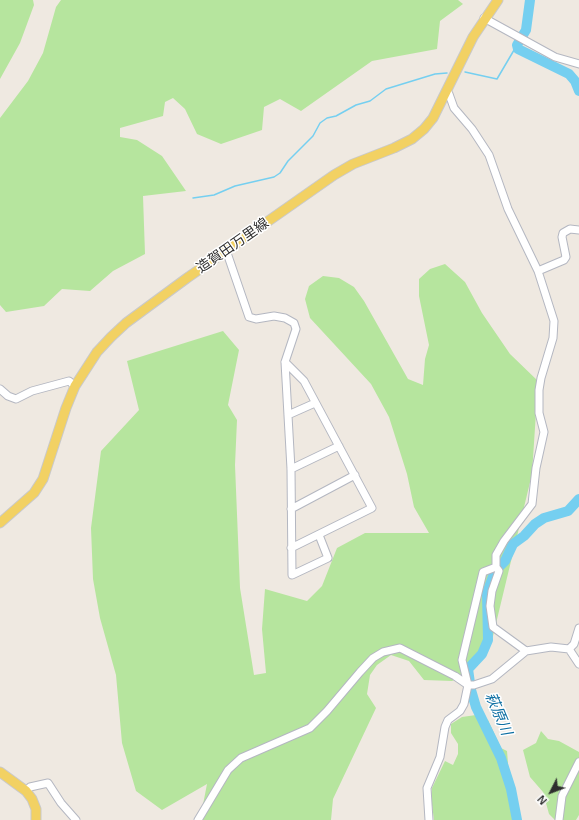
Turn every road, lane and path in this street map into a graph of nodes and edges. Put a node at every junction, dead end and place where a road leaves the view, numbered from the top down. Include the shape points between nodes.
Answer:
1 (498, 0) edge
2 (484, 18) junction
3 (579, 64) edge
4 (446, 92) junction
5 (579, 230) edge
6 (226, 250) junction
7 (538, 270) junction
8 (286, 362) junction
9 (76, 386) junction
10 (0, 390) edge
11 (315, 403) junction
12 (288, 415) junction
13 (339, 446) junction
14 (291, 468) junction
15 (355, 475) junction
16 (291, 509) junction
17 (1, 520) edge
18 (319, 535) junction
19 (291, 548) junction
20 (497, 569) junction
21 (579, 628) edge
22 (569, 649) junction
23 (526, 651) junction
24 (579, 664) edge
25 (468, 685) junction
26 (579, 762) edge
27 (0, 772) edge
28 (26, 791) junction
29 (36, 820) edge
30 (76, 820) edge
31 (198, 820) edge
32 (429, 820) edge
33 (559, 820) edge

1 - 2 main road, 造賀田万里線
2 - 3 street via 555,57
2 - 4 main road, 造賀田万里線
4 - 6 main road, 造賀田万里線 via 433,118 412,139 353,164 334,175
4 - 7 street via 454,108 472,129 488,155 508,209
5 - 7 street via 570,229 563,233 566,257 564,260
6 - 8 street via 249,317 256,320 274,316 294,323 296,329
6 - 9 main road, 造賀田万里線 via 126,323 97,352
7 - 20 street via 554,321 553,338 540,378 539,412 544,432 532,504 496,555
8 - 11 street via 304,381
8 - 12 street
9 - 10 street via 69,381 32,391 16,399
9 - 17 main road, 造賀田万里線 via 66,408 43,479 34,493
11 - 12 street
11 - 13 street
12 - 14 street
13 - 14 street
13 - 15 street
14 - 16 street
15 - 16 street
15 - 18 street via 372,508
16 - 19 street
18 - 19 street
18 - 19 street via 328,558 292,575
20 - 23 street via 492,592 491,624
20 - 25 street via 483,572 462,660
21 - 22 street via 574,644
22 - 23 street via 552,647
22 - 24 street
23 - 25 street via 492,679
25 - 31 street via 456,676 400,648 383,652 373,658 328,712 310,728 241,758 228,770
25 - 32 street via 464,704 460,711 448,720 445,727 440,757 430,778 427,796
26 - 33 street via 562,796
27 - 28 main road
28 - 29 main road via 36,809
28 - 30 street via 30,787 48,783

